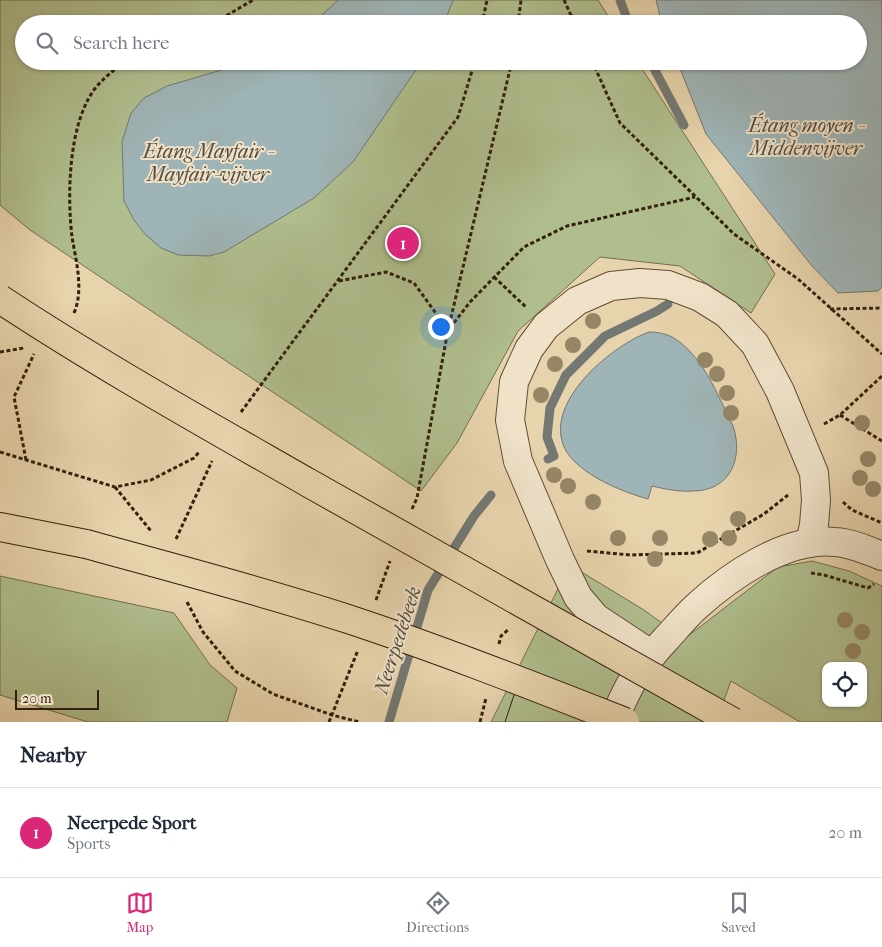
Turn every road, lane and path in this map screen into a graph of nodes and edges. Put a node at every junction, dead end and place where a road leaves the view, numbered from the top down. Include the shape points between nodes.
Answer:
1 (252, 0) edge
2 (487, 0) edge
3 (521, 0) edge
4 (564, 0) edge
5 (227, 15) edge
6 (484, 15) edge
7 (519, 15) edge
8 (570, 15) edge
9 (113, 70) edge
10 (472, 70) edge
11 (510, 70) edge
12 (596, 70) edge
13 (696, 197) junction
14 (494, 277) junction
15 (339, 281) junction
16 (0, 299) edge
17 (829, 308) junction
18 (882, 308) edge
19 (72, 320) dead end
20 (546, 326) junction
21 (448, 330) junction
22 (29, 347) dead end
23 (0, 352) edge
24 (34, 353) dead end
25 (882, 354) edge
26 (882, 376) edge
27 (840, 415) junction
28 (236, 416) dead end
29 (799, 436) junction
30 (882, 441) edge
31 (200, 451) dead end
32 (0, 452) edge
33 (216, 454) dead end
34 (26, 460) junction
35 (814, 473) junction
36 (0, 527) edge
37 (810, 542) junction
38 (175, 548) dead end
39 (560, 560) junction
40 (880, 568) edge
41 (809, 573) dead end
42 (187, 601) dead end
43 (652, 655) junction
44 (359, 722) edge
45 (613, 722) edge
46 (625, 722) edge
47 (733, 722) edge

1 - 5 path
2 - 6 path
3 - 7 path
4 - 8 path
9 - 19 path via 96,87 78,123 69,202 79,282
10 - 15 path via 458,117
11 - 21 path
12 - 13 path via 620,123
13 - 14 path via 567,226 524,247
13 - 17 path via 734,234 798,279
14 - 20 path
14 - 21 path
15 - 21 path via 386,272 414,283
15 - 28 path
16 - 47 highway, bridge via 177,408
17 - 18 path
17 - 25 path
20 - 29 street via 577,301 612,286 668,285 700,297 726,314 755,344
20 - 39 street via 529,348 514,382 510,420 518,461
22 - 23 path
24 - 34 path via 14,397
26 - 27 path
27 - 29 path
27 - 30 path
29 - 35 street
31 - 34 path via 194,458 151,480 115,487
32 - 34 path
33 - 38 path via 176,538
35 - 37 street via 816,500
35 - 39 path via 764,514 697,553 630,555 588,551
36 - 46 highway, bridge via 86,544 348,619 506,675
37 - 40 street via 834,542 862,548
37 - 43 street via 790,547 748,567 696,606
39 - 43 street via 578,597 596,618
40 - 41 path via 868,588
42 - 44 path via 203,632 235,671 273,694 332,716
43 - 45 street via 635,676

